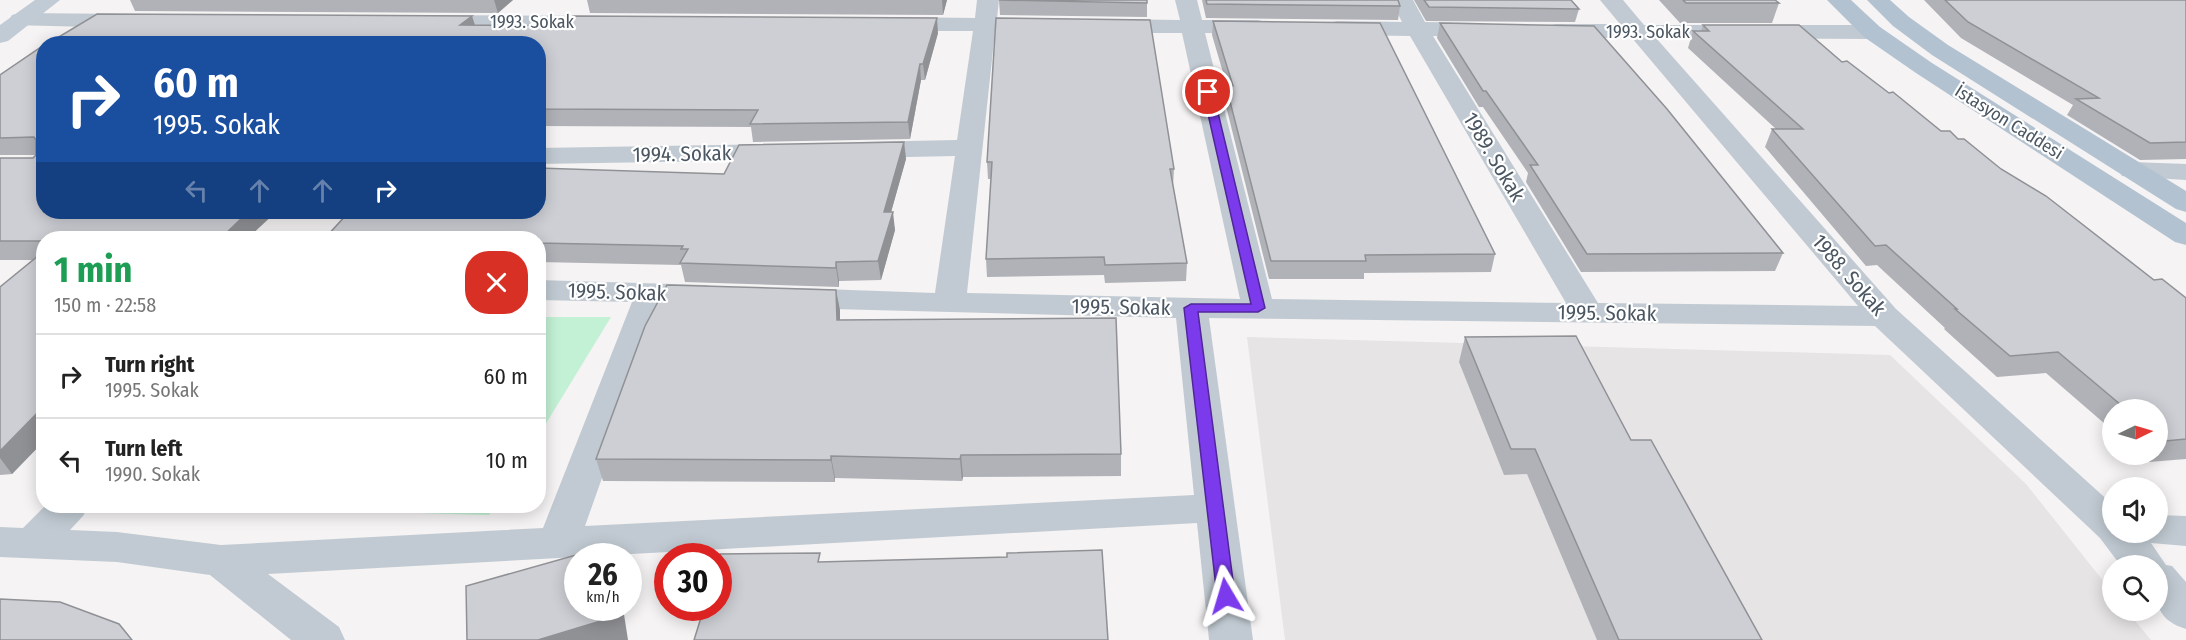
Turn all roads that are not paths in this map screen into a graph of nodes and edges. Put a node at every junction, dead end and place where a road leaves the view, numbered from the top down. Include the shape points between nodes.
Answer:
1 (48, 0) edge
2 (562, 0) edge
3 (1186, 0) edge
4 (1402, 0) edge
5 (1611, 0) edge
6 (1838, 0) edge
7 (1878, 0) edge
8 (986, 12) edge
9 (20, 20) junction
10 (150, 21) edge
11 (410, 22) edge
12 (540, 22) junction
13 (633, 23) edge
14 (868, 24) edge
15 (1066, 25) edge
16 (1089, 26) edge
17 (1192, 27) junction
18 (1275, 28) edge
19 (1311, 28) edge
20 (1417, 29) junction
21 (1499, 30) edge
22 (1534, 31) edge
23 (1638, 32) junction
24 (1872, 32) junction
25 (0, 36) edge
26 (527, 36) edge
27 (970, 148) junction
28 (838, 151) edge
29 (802, 152) edge
30 (546, 156) edge
31 (2133, 170) junction
32 (2186, 172) edge
33 (2186, 203) edge
34 (2186, 236) edge
35 (546, 290) edge
36 (652, 293) junction
37 (950, 303) junction
38 (1191, 308) junction
39 (1258, 308) junction
40 (1588, 313) junction
41 (1884, 316) junction
42 (1215, 508) junction
43 (59, 513) edge
44 (2102, 518) edge
45 (2168, 530) edge
46 (2186, 531) edge
47 (16, 542) edge
48 (558, 543) junction
49 (2126, 543) edge
50 (2137, 555) edge
51 (221, 561) junction
52 (2168, 591) edge
53 (2186, 612) edge
54 (323, 640) edge
55 (1231, 640) edge

1 - 9 main road
2 - 12 street
3 - 17 street
4 - 20 street, 1989. Sokak
5 - 23 street, 1988. Sokak
6 - 24 main road, İstasyon Caddesi
7 - 31 main road, İstasyon Caddesi via 1935,46
8 - 14 street
8 - 15 street
8 - 27 street
9 - 10 street
9 - 25 main road
11 - 12 street, 1993. Sokak
12 - 13 street, 1993. Sokak
12 - 26 street
16 - 17 street
17 - 18 street
17 - 39 street
19 - 20 street
20 - 21 street
20 - 40 street, 1989. Sokak
22 - 23 street, 1993. Sokak
23 - 24 street, 1993. Sokak
23 - 41 street, 1988. Sokak
24 - 34 main road, İstasyon Caddesi
27 - 28 street
27 - 37 street
29 - 30 street, 1994. Sokak
31 - 32 street
31 - 33 main road, İstasyon Caddesi
35 - 36 street, 1995. Sokak
36 - 37 street, 1995. Sokak
36 - 48 street
37 - 38 street, 1995. Sokak
38 - 39 street, 1995. Sokak
38 - 42 street
39 - 40 street, 1995. Sokak
40 - 41 street, 1995. Sokak
41 - 44 street, 1988. Sokak
42 - 48 street
42 - 55 street
43 - 47 street
45 - 46 street
47 - 51 street via 117,547
48 - 51 street
49 - 50 street
51 - 54 street
52 - 53 street

